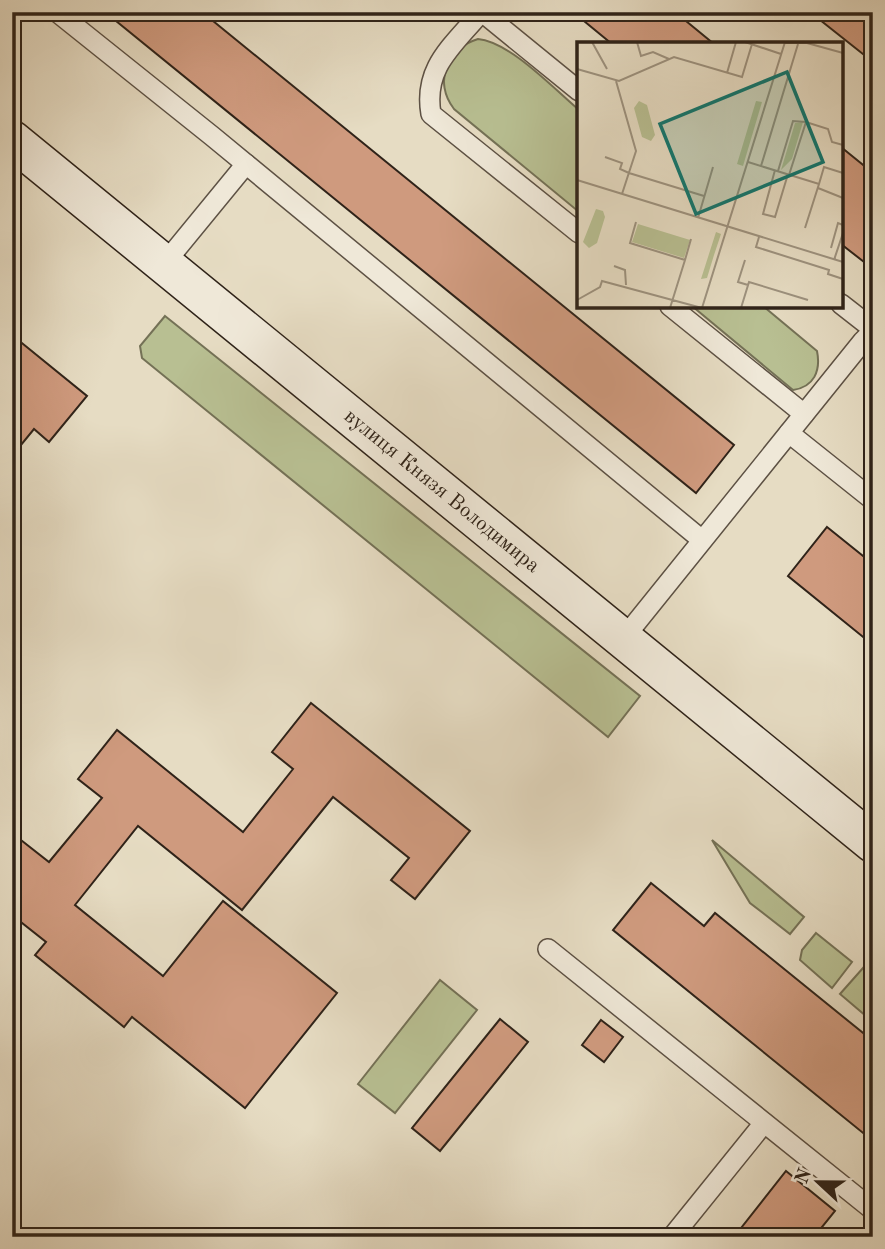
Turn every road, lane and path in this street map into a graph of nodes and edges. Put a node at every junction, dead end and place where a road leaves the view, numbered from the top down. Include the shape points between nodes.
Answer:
1 (57, 12) edge
2 (481, 12) edge
3 (577, 89) edge
4 (12, 139) edge
5 (246, 164) junction
6 (577, 231) edge
7 (164, 264) junction
8 (843, 306) edge
9 (672, 308) edge
10 (870, 338) edge
11 (804, 414) junction
12 (789, 433) junction
13 (873, 500) edge
14 (702, 540) junction
15 (623, 639) junction
16 (873, 843) edge
17 (548, 949) dead end
18 (764, 1123) junction
19 (873, 1210) edge
20 (672, 1237) edge

1 - 5 lane
2 - 3 lane
2 - 6 lane via 436,66 428,95 431,114
4 - 7 main road, вулиця Князя Володимира
5 - 7 lane
5 - 14 lane
7 - 15 main road, вулиця Князя Володимира
8 - 10 lane
9 - 11 lane
10 - 11 lane
11 - 12 lane
12 - 13 lane
12 - 14 lane
14 - 15 lane
15 - 16 main road, вулиця Князя Володимира
17 - 18 lane
18 - 19 lane
18 - 20 lane

